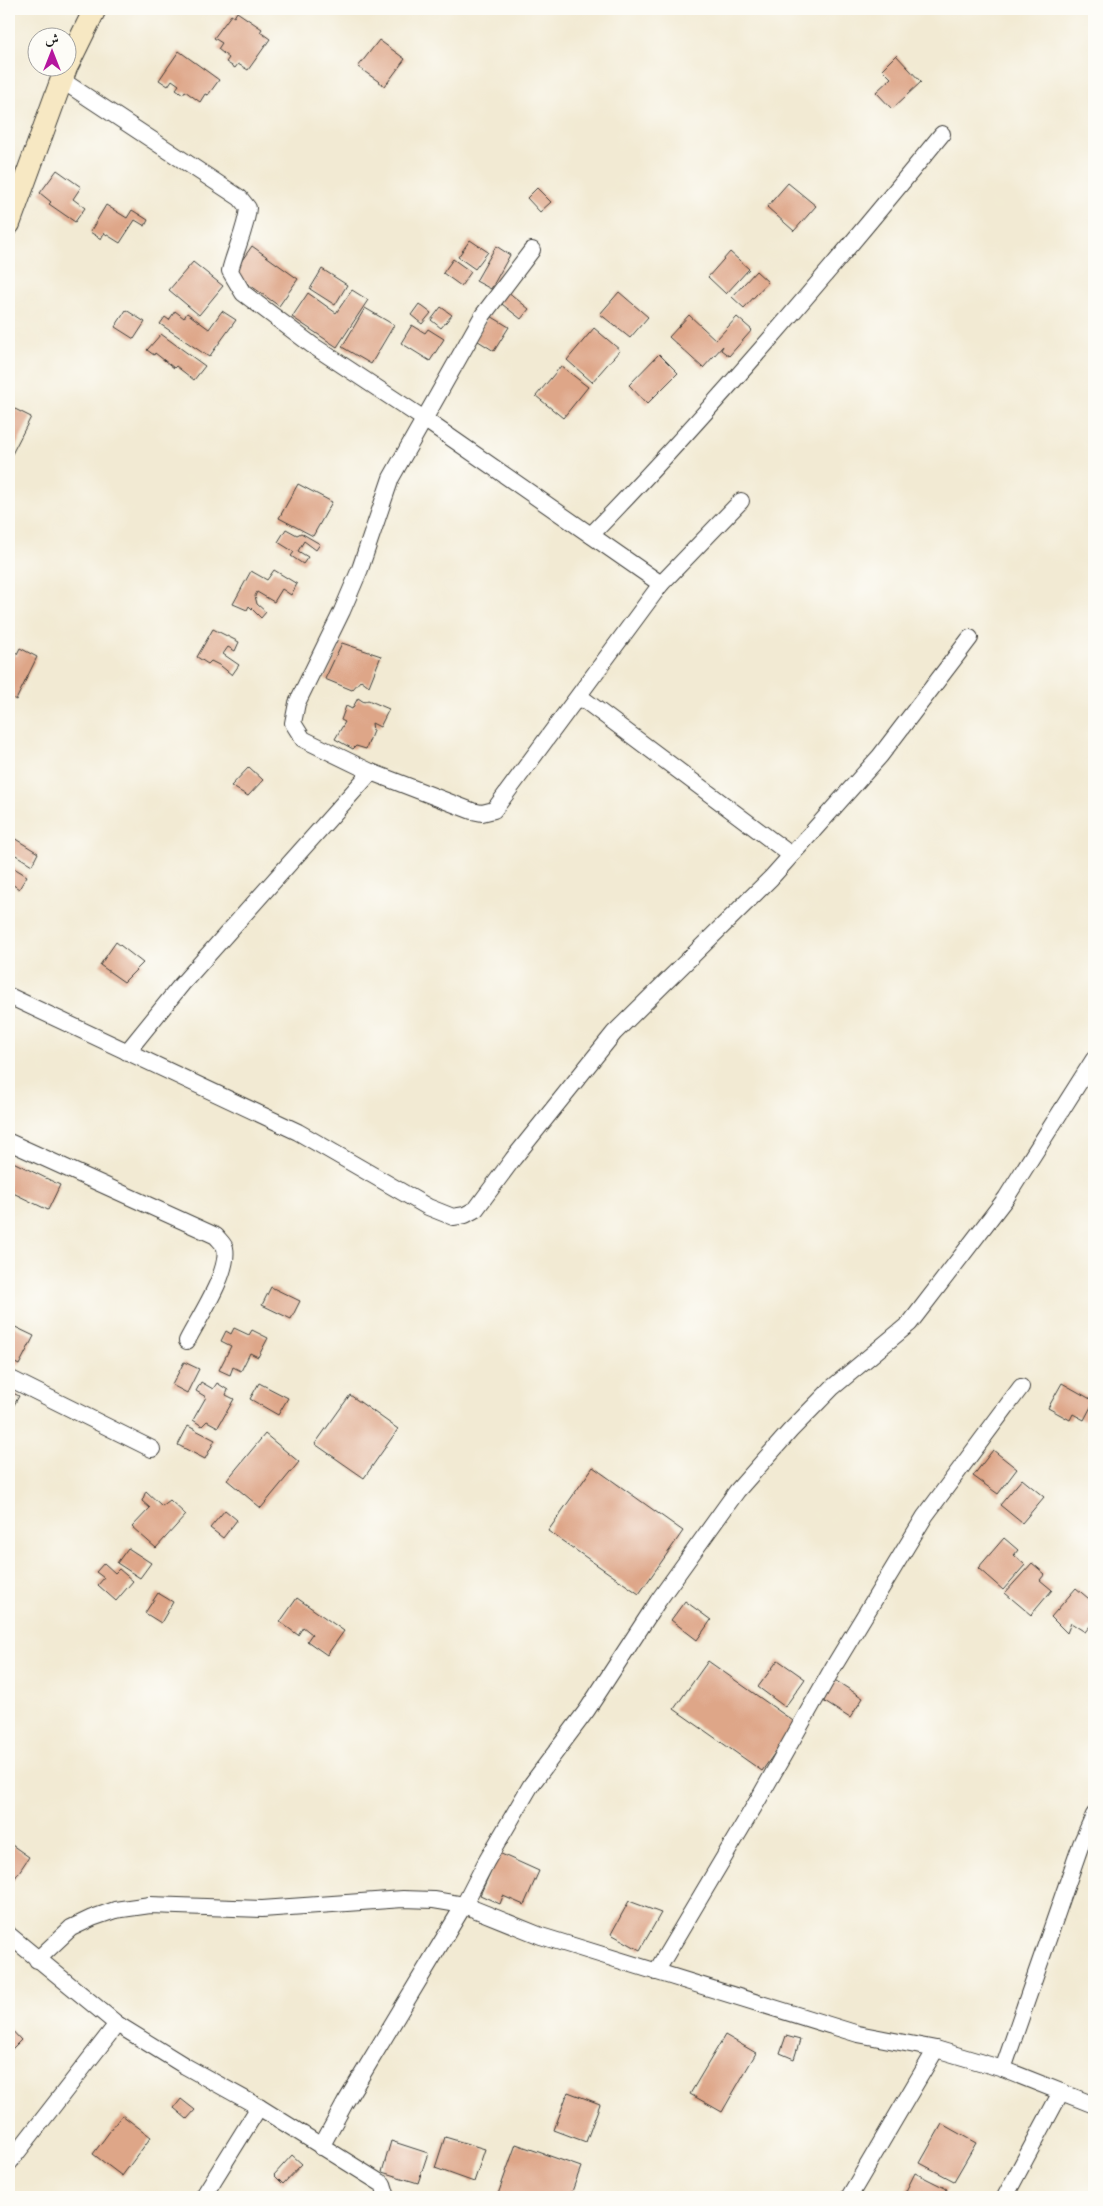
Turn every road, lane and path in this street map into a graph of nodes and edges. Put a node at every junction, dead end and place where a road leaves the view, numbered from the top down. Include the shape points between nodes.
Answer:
1 (95, 9) edge
2 (78, 44) edge
3 (62, 78) edge
4 (76, 78) edge
5 (942, 134) dead end
6 (9, 224) edge
7 (532, 250) dead end
8 (424, 419) junction
9 (741, 500) dead end
10 (591, 536) junction
11 (661, 584) junction
12 (970, 638) dead end
13 (579, 696) junction
14 (371, 772) junction
15 (791, 855) junction
16 (9, 996) edge
17 (127, 1052) junction
18 (1094, 1060) edge
19 (9, 1142) edge
20 (187, 1341) dead end
21 (9, 1378) edge
22 (1020, 1387) dead end
23 (152, 1449) dead end
24 (1094, 1815) edge
25 (464, 1905) junction
26 (9, 1936) edge
27 (37, 1960) junction
28 (656, 1972) junction
29 (117, 2024) junction
30 (936, 2049) junction
31 (1003, 2069) junction
32 (1061, 2092) junction
33 (1094, 2105) edge
34 (259, 2107) junction
35 (321, 2147) junction
36 (9, 2163) edge
37 (204, 2197) edge
38 (387, 2197) edge
39 (849, 2197) edge
40 (1005, 2197) edge

1 - 2 street
3 - 6 street
4 - 8 street via 240,198 248,208 230,271 242,293 312,345
5 - 10 street via 662,461
7 - 8 street via 484,315
8 - 10 street
8 - 14 street via 391,478 360,569 297,703 293,723 303,739
9 - 11 street
10 - 11 street
11 - 13 street
12 - 15 street via 880,756
13 - 14 street via 494,810 472,811
13 - 15 street
14 - 17 street via 182,984
15 - 17 street via 614,1033 476,1209 465,1215 453,1217 428,1208 298,1132
16 - 17 street
18 - 25 street via 1006,1198 910,1323 834,1387 737,1491 658,1601 587,1710 531,1785
19 - 20 street via 216,1236 225,1247 226,1260
21 - 23 street
22 - 28 street via 925,1516
24 - 31 street
25 - 27 street via 403,1899 262,1909 150,1905 115,1910 85,1921 71,1928
25 - 28 street via 540,1936
25 - 35 street
26 - 27 street
27 - 29 street
28 - 30 street via 858,2034
29 - 34 street
29 - 36 street
30 - 31 street
30 - 39 street
31 - 32 street
32 - 33 street
32 - 40 street
34 - 35 street
34 - 37 street
35 - 38 street via 383,2184

